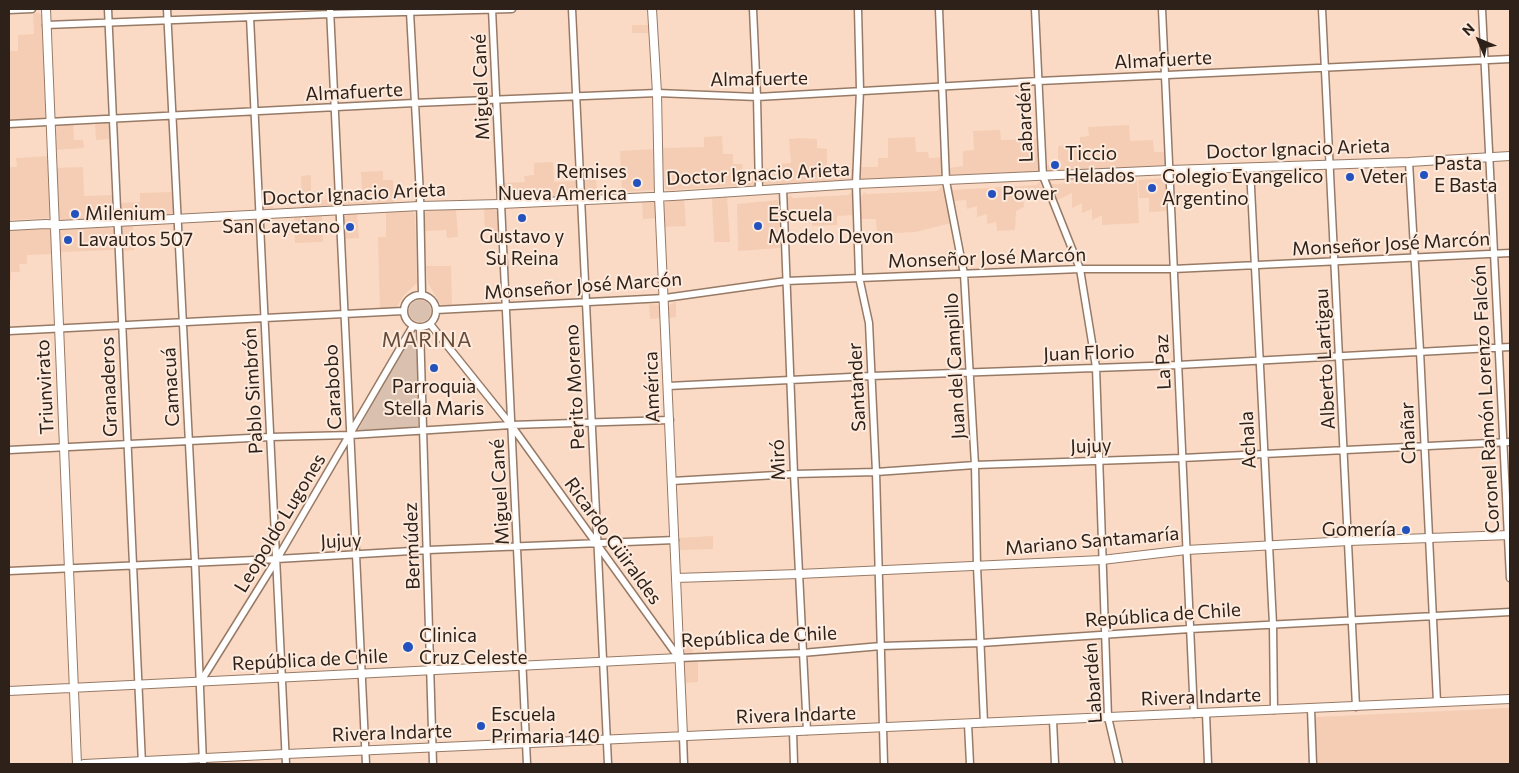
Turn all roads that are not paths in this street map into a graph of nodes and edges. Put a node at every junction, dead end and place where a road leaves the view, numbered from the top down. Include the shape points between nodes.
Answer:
1 (32, 9) edge
2 (46, 9) edge
3 (108, 9) edge
4 (167, 9) edge
5 (492, 9) edge
6 (512, 9) edge
7 (572, 9) edge
8 (652, 9) edge
9 (752, 9) edge
10 (858, 9) edge
11 (939, 9) edge
12 (1035, 9) edge
13 (1162, 9) edge
14 (1322, 9) edge
15 (1482, 9) edge
16 (9, 10) edge
17 (330, 11) edge
18 (410, 12) junction
19 (250, 17) junction
20 (168, 20) junction
21 (108, 22) junction
22 (46, 25) junction
23 (1510, 60) edge
24 (1484, 61) junction
25 (1325, 67) junction
26 (1166, 76) junction
27 (1039, 81) junction
28 (944, 87) junction
29 (860, 90) junction
30 (657, 93) junction
31 (575, 96) junction
32 (758, 97) junction
33 (496, 100) junction
34 (414, 103) junction
35 (335, 108) junction
36 (254, 112) junction
37 (172, 116) junction
38 (112, 119) junction
39 (50, 122) junction
40 (9, 124) edge
41 (1510, 156) edge
42 (1489, 157) junction
43 (1409, 162) junction
44 (1329, 165) junction
45 (1250, 168) junction
46 (1170, 170) junction
47 (1042, 176) junction
48 (946, 180) junction
49 (856, 184) junction
50 (783, 189) junction
51 (759, 190) junction
52 (659, 196) junction
53 (580, 200) junction
54 (501, 204) junction
55 (420, 206) junction
56 (339, 212) junction
57 (259, 215) junction
58 (178, 219) junction
59 (118, 222) junction
60 (54, 224) junction
61 (9, 226) edge
62 (1510, 253) edge
63 (1494, 254) junction
64 (1415, 257) junction
65 (1335, 261) junction
66 (1254, 265) junction
67 (1080, 269) junction
68 (1173, 269) junction
69 (964, 274) junction
70 (859, 277) junction
71 (786, 281) junction
72 (422, 295) junction
73 (665, 298) junction
74 (586, 303) junction
75 (506, 307) junction
76 (436, 310) junction
77 (403, 311) junction
78 (344, 314) junction
79 (265, 318) junction
80 (183, 323) junction
81 (430, 324) junction
82 (122, 326) junction
83 (417, 327) junction
84 (59, 329) junction
85 (9, 331) edge
86 (1510, 347) edge
87 (1498, 348) junction
88 (1420, 351) junction
89 (1340, 356) junction
90 (1259, 360) junction
91 (1178, 365) junction
92 (1096, 367) junction
93 (970, 372) junction
94 (871, 376) junction
95 (790, 380) junction
96 (668, 386) junction
97 (670, 420) junction
98 (591, 422) junction
99 (511, 425) junction
100 (423, 430) junction
101 (351, 435) junction
102 (270, 437) junction
103 (188, 442) junction
104 (1507, 442) edge
105 (127, 444) junction
106 (1423, 446) junction
107 (64, 447) junction
108 (9, 450) edge
109 (1344, 451) junction
110 (1263, 454) junction
111 (1182, 458) junction
112 (1100, 461) junction
113 (975, 465) junction
114 (876, 472) junction
115 (794, 474) junction
116 (672, 481) junction
117 (1509, 535) edge
118 (1428, 538) junction
119 (675, 540) junction
120 (1349, 541) junction
121 (598, 544) junction
122 (1268, 546) junction
123 (518, 547) junction
124 (428, 550) junction
125 (1186, 550) junction
126 (356, 556) junction
127 (277, 559) junction
128 (1102, 560) junction
129 (195, 562) junction
130 (133, 565) junction
131 (977, 566) junction
132 (69, 568) junction
133 (9, 570) edge
134 (878, 571) junction
135 (798, 574) junction
136 (676, 578) junction
137 (1510, 578) edge
138 (1510, 612) edge
139 (1432, 617) junction
140 (1352, 620) junction
141 (1273, 624) junction
142 (1190, 629) junction
143 (1105, 635) junction
144 (981, 642) junction
145 (881, 646) junction
146 (802, 653) junction
147 (679, 658) junction
148 (604, 662) junction
149 (524, 665) junction
150 (431, 671) junction
151 (362, 674) junction
152 (282, 677) junction
153 (201, 682) junction
154 (140, 685) junction
155 (74, 688) junction
156 (9, 691) edge
157 (1510, 699) edge
158 (1437, 702) junction
159 (1356, 707) junction
160 (1310, 709) junction
161 (1274, 710) junction
162 (1206, 713) junction
163 (1194, 714) junction
164 (1108, 717) junction
165 (1053, 720) junction
166 (984, 723) junction
167 (968, 724) junction
168 (883, 728) junction
169 (807, 731) junction
170 (793, 732) junction
171 (683, 736) junction
172 (608, 740) junction
173 (527, 744) junction
174 (433, 748) junction
175 (366, 751) junction
176 (286, 754) junction
177 (203, 761) edge
178 (142, 763) edge
179 (77, 764) edge
180 (84, 764) edge
181 (286, 764) edge
182 (366, 764) edge
183 (433, 764) edge
184 (527, 764) edge
185 (608, 764) edge
186 (684, 764) edge
187 (794, 764) edge
188 (884, 764) edge
189 (970, 764) edge
190 (1055, 764) edge
191 (1119, 764) edge
192 (1208, 764) edge
193 (1313, 764) edge

1 - 16 street
2 - 22 street, Triunvirato
3 - 21 street, Granaderos
4 - 20 street, Camacuá
5 - 6 street
5 - 18 street
5 - 33 street, Miguel Cané
7 - 31 street, Perito Moreno
8 - 30 street, América
9 - 32 street
10 - 29 street, Santander
11 - 28 street, Juan del Campillo
12 - 27 street, Labardén
13 - 26 street, La Paz
14 - 25 street, Alberto Lartigau
15 - 24 street, Coronel Ramón Lorenzo Falcón
17 - 18 street
17 - 19 street
17 - 35 street, Carabobo
18 - 34 street
19 - 20 street
19 - 36 street, Pablo Simbrón
20 - 21 street
20 - 37 street, Camacuá
21 - 22 street
21 - 38 street, Granaderos
22 - 39 street, Triunvirato
23 - 24 street, Almafuerte
24 - 25 street, Almafuerte
24 - 42 street, Coronel Ramón Lorenzo Falcón
25 - 26 street, Almafuerte
25 - 44 street, Alberto Lartigau
26 - 27 street, Almafuerte
26 - 46 street, La Paz
27 - 28 street, Almafuerte
27 - 47 street, Labardén
28 - 29 street, Almafuerte
28 - 48 street, Juan del Campillo
29 - 32 street, Almafuerte
29 - 49 street, Santander
30 - 31 street, Almafuerte
30 - 32 street, Almafuerte
30 - 52 street, América
31 - 33 street, Almafuerte
31 - 53 street, Perito Moreno
32 - 51 street
33 - 34 street, Almafuerte
33 - 54 street, Miguel Cané
34 - 35 street, Almafuerte
34 - 55 street
35 - 36 street, Almafuerte
35 - 56 street, Carabobo
36 - 37 street, Almafuerte
36 - 57 street, Pablo Simbrón
37 - 38 street, Almafuerte
37 - 58 street, Camacuá
38 - 39 street, Almafuerte
38 - 59 street, Granaderos
39 - 40 street, Almafuerte
39 - 60 street, Triunvirato
41 - 42 street, Doctor Ignacio Arieta
42 - 43 street, Doctor Ignacio Arieta
42 - 63 street, Coronel Ramón Lorenzo Falcón
43 - 44 street, Doctor Ignacio Arieta
43 - 64 street, Chañar
44 - 45 street, Doctor Ignacio Arieta
44 - 65 street, Alberto Lartigau
45 - 46 street, Doctor Ignacio Arieta
45 - 66 street, Achala
46 - 47 street, Doctor Ignacio Arieta
46 - 68 street, La Paz
47 - 48 street, Doctor Ignacio Arieta
47 - 67 street, Labardén
48 - 49 street, Doctor Ignacio Arieta
48 - 69 street, Juan del Campillo
49 - 50 street, Doctor Ignacio Arieta
49 - 70 street, Santander
50 - 51 street, Doctor Ignacio Arieta
50 - 71 street, Miró
51 - 52 street, Doctor Ignacio Arieta
52 - 53 street, Doctor Ignacio Arieta
52 - 73 street, América
53 - 54 street, Doctor Ignacio Arieta
53 - 74 street, Perito Moreno
54 - 55 street, Doctor Ignacio Arieta
54 - 75 street, Miguel Cané
55 - 56 street, Doctor Ignacio Arieta
55 - 72 street
56 - 57 street, Doctor Ignacio Arieta
56 - 78 street, Carabobo
57 - 58 street, Doctor Ignacio Arieta
57 - 79 street, Pablo Simbrón
58 - 59 street, Doctor Ignacio Arieta
58 - 80 street, Camacuá
59 - 60 street, Doctor Ignacio Arieta
59 - 82 street, Granaderos
60 - 61 street, Doctor Ignacio Arieta
60 - 84 street, Triunvirato
62 - 63 street, Monseñor José Marcón
63 - 64 street, Monseñor José Marcón
63 - 87 street, Coronel Ramón Lorenzo Falcón
64 - 65 street, Monseñor José Marcón
64 - 88 street, Chañar
65 - 66 street, Monseñor José Marcón
65 - 89 street, Alberto Lartigau
66 - 68 street, Monseñor José Marcón
66 - 90 street, Achala
67 - 68 street, Monseñor José Marcón
67 - 69 street, Monseñor José Marcón
67 - 92 street, Labardén
68 - 91 street, La Paz
69 - 70 street, Monseñor José Marcón
69 - 93 street, Juan del Campillo
70 - 71 street, Monseñor José Marcón
70 - 94 street, Santander via 868,318
71 - 73 street, Monseñor José Marcón
71 - 95 street, Miró
72 - 76 street via 432,301
72 - 77 street via 408,300
73 - 74 street, Monseñor José Marcón
73 - 96 street, América
74 - 75 street, Monseñor José Marcón
74 - 98 street, Perito Moreno
75 - 76 street, Monseñor José Marcón
75 - 99 street, Miguel Cané
76 - 81 street
77 - 78 street
77 - 83 street via 406,319
78 - 79 street
78 - 101 street, Carabobo
79 - 80 street
79 - 102 street, Pablo Simbrón
80 - 82 street
80 - 103 street, Camacuá
81 - 83 street
81 - 99 street, Ricardo Güiraldes
82 - 84 street
82 - 105 street, Granaderos
83 - 100 street, Bermúdez
83 - 101 street, Leopoldo Lugones
84 - 85 street
84 - 107 street, Triunvirato
86 - 87 street, Juan Florio
87 - 88 street, Juan Florio
87 - 104 street, Coronel Ramón Lorenzo Falcón
88 - 89 street, Juan Florio
88 - 106 street, Chañar
89 - 90 street, Juan Florio
89 - 109 street, Alberto Lartigau
90 - 91 street, Juan Florio
90 - 110 street, Achala
91 - 92 street, Juan Florio
91 - 111 street, La Paz
92 - 93 street, Juan Florio
92 - 112 street, Labardén
93 - 94 street, Juan Florio
93 - 113 street, Juan del Campillo
94 - 95 street, Juan Florio
94 - 114 street, Santander
95 - 96 street, Juan Florio
95 - 115 street, Miró
96 - 97 street, América
97 - 98 street
97 - 116 street, América
98 - 99 street
98 - 121 street, Perito Moreno
99 - 100 street
99 - 121 street, Ricardo Güiraldes
99 - 123 street, Miguel Cané
100 - 101 street
100 - 124 street, Bermúdez
101 - 102 street
101 - 126 street, Carabobo
101 - 127 street, Leopoldo Lugones
102 - 103 street
102 - 127 street, Pablo Simbrón
103 - 105 street
103 - 129 street, Camacuá
104 - 106 street, Jujuy
104 - 117 street, Coronel Ramón Lorenzo Falcón
105 - 107 street
105 - 130 street, Granaderos
106 - 109 street, Jujuy
106 - 118 street, Chañar
107 - 108 street
107 - 132 street, Triunvirato
109 - 110 street, Jujuy
109 - 120 street, Alberto Lartigau
110 - 111 street, Jujuy
110 - 122 street, Achala
111 - 112 street, Jujuy
111 - 125 street, La Paz
112 - 113 street, Jujuy
112 - 128 street, Labardén
113 - 114 street, Jujuy
113 - 131 street, Juan del Campillo
114 - 115 street, Jujuy
114 - 134 street, Santander
115 - 116 street, Jujuy
115 - 135 street, Miró
116 - 119 street, América
117 - 118 street, Mariano Santamaría
117 - 137 street, Coronel Ramón Lorenzo Falcón
118 - 120 street, Mariano Santamaría
118 - 139 street, Chañar
119 - 121 street, Jujuy
119 - 136 street, América
120 - 122 street, Mariano Santamaría
120 - 140 street, Alberto Lartigau
121 - 123 street, Jujuy
121 - 147 street, Ricardo Güiraldes
121 - 148 street, Perito Moreno
122 - 125 street, Mariano Santamaría
122 - 141 street, Achala
123 - 124 street, Jujuy
123 - 149 street, Miguel Cané
124 - 126 street, Jujuy
124 - 150 street, Bermúdez
125 - 128 street, Mariano Santamaría
125 - 142 street, La Paz
126 - 127 street, Jujuy
126 - 151 street, Carabobo
127 - 129 street, Jujuy
127 - 152 street, Pablo Simbrón
127 - 153 street, Leopoldo Lugones
128 - 131 street, Mariano Santamaría
128 - 143 street, Labardén
129 - 130 street, Jujuy
129 - 153 street, Camacuá
130 - 132 street, Jujuy
130 - 154 street, Granaderos
131 - 134 street, Mariano Santamaría
131 - 144 street, Juan del Campillo
132 - 133 street, Jujuy
132 - 155 street, Triunvirato
134 - 135 street, Mariano Santamaría
134 - 145 street, Santander
135 - 136 street, Mariano Santamaría
135 - 146 street, Miró
136 - 147 street, América
138 - 139 street, República de Chile
139 - 140 street, República de Chile
139 - 158 street, Chañar
140 - 141 street, República de Chile
140 - 159 street, Alberto Lartigau
141 - 142 street, República de Chile
141 - 161 street, Achala
142 - 143 street, República de Chile
142 - 163 street, La Paz
143 - 144 street, República de Chile
143 - 164 street, Labardén
144 - 145 street, República de Chile
144 - 166 street, Juan del Campillo
145 - 146 street, República de Chile
145 - 168 street, Santander
146 - 147 street, República de Chile
146 - 169 street, Miró
147 - 148 street, República de Chile
147 - 171 street, América
148 - 149 street, República de Chile
148 - 172 street, Perito Moreno
149 - 150 street, República de Chile
149 - 173 street, Miguel Cané
150 - 151 street, República de Chile
150 - 174 street, Bermúdez
151 - 152 street, República de Chile
151 - 175 street, Carabobo
152 - 153 street, República de Chile
152 - 176 street, Pablo Simbrón
153 - 154 street, República de Chile
153 - 177 street, Camacuá
154 - 155 street, República de Chile
154 - 178 street, Granaderos
155 - 156 street, República de Chile
155 - 179 street, Triunvirato
157 - 158 street, Rivera Indarte
158 - 159 street, Rivera Indarte
159 - 160 street, Rivera Indarte
160 - 161 street, Rivera Indarte
160 - 193 street
161 - 162 street, Rivera Indarte
162 - 163 street, Rivera Indarte
162 - 192 street
163 - 164 street, Rivera Indarte
164 - 165 street, Rivera Indarte
164 - 191 street, Labardén
165 - 166 street, Rivera Indarte
165 - 190 street
166 - 167 street, Rivera Indarte
167 - 168 street, Rivera Indarte
167 - 189 street
168 - 169 street, Rivera Indarte
168 - 188 street, Santander
169 - 170 street, Rivera Indarte
170 - 171 street, Rivera Indarte
170 - 187 street
171 - 172 street, Rivera Indarte
171 - 186 street, América
172 - 173 street, Rivera Indarte
172 - 185 street, Perito Moreno
173 - 174 street, Rivera Indarte
173 - 184 street, Miguel Cané
174 - 175 street, Rivera Indarte
174 - 183 street, Bermúdez
175 - 176 street, Rivera Indarte
175 - 182 street, Carabobo
176 - 177 street, Rivera Indarte
176 - 181 street, Pablo Simbrón
177 - 178 street, Rivera Indarte
178 - 180 street, Rivera Indarte

